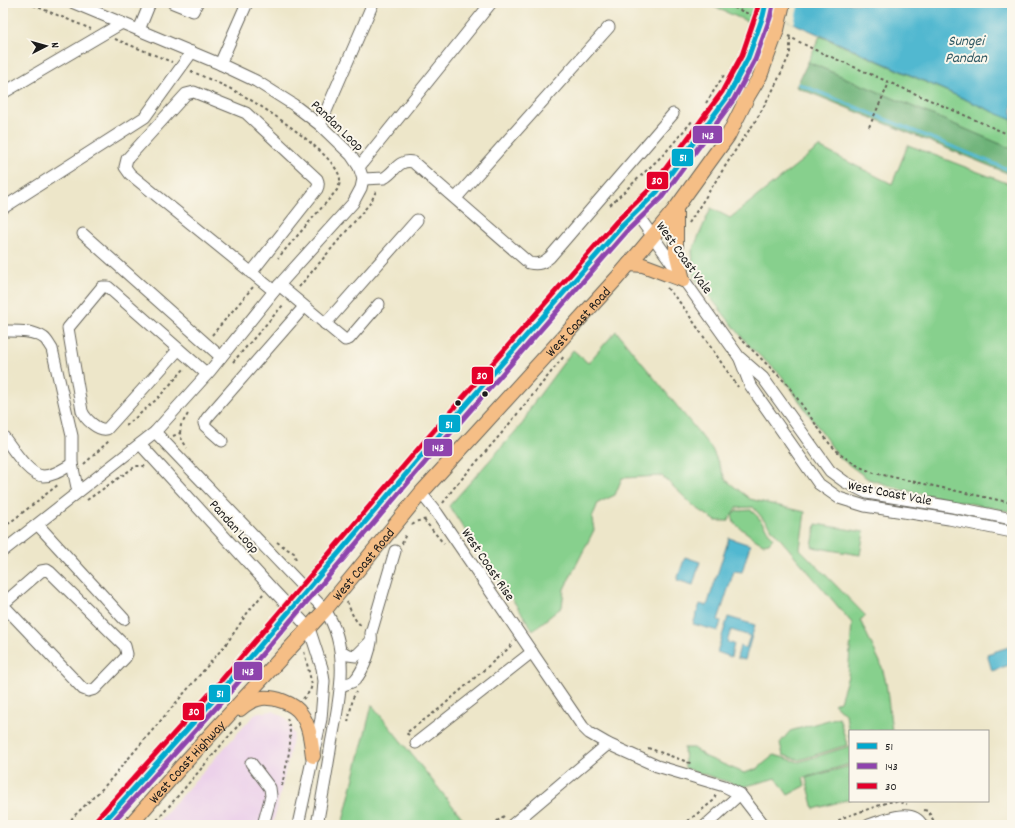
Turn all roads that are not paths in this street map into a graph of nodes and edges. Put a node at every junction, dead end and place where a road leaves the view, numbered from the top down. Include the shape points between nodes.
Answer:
1 (74, 3) edge
2 (150, 3) edge
3 (172, 3) edge
4 (197, 3) edge
5 (247, 3) edge
6 (373, 3) edge
7 (491, 3) edge
8 (783, 3) edge
9 (761, 12) edge
10 (122, 23) junction
11 (609, 27) dead end
12 (139, 30) junction
13 (192, 52) junction
14 (220, 64) junction
15 (3, 92) edge
16 (673, 114) dead end
17 (320, 125) junction
18 (360, 168) junction
19 (363, 179) junction
20 (456, 198) junction
21 (3, 208) edge
22 (676, 208) junction
23 (636, 213) junction
24 (417, 220) dead end
25 (84, 234) dead end
26 (652, 237) junction
27 (629, 264) junction
28 (256, 276) junction
29 (683, 280) junction
30 (276, 288) junction
31 (379, 304) dead end
32 (304, 307) junction
33 (325, 324) junction
34 (3, 331) edge
35 (179, 349) junction
36 (221, 357) junction
37 (739, 357) junction
38 (207, 374) junction
39 (155, 432) junction
40 (3, 436) edge
41 (222, 441) dead end
42 (140, 444) junction
43 (72, 464) junction
44 (78, 492) junction
45 (421, 493) junction
46 (1012, 519) edge
47 (38, 525) junction
48 (1012, 532) edge
49 (3, 551) edge
50 (395, 551) dead end
51 (307, 592) junction
52 (3, 605) edge
53 (292, 610) junction
54 (325, 610) junction
55 (124, 619) dead end
56 (309, 628) junction
57 (372, 636) junction
58 (341, 651) junction
59 (529, 655) junction
60 (341, 686) junction
61 (225, 719) junction
62 (416, 742) road end
63 (608, 744) junction
64 (313, 756) junction
65 (251, 763) dead end
66 (740, 794) junction
67 (101, 825) edge
68 (130, 825) edge
69 (263, 825) edge
70 (298, 825) edge
71 (317, 825) edge
72 (512, 825) edge
73 (706, 825) edge
74 (764, 825) edge
75 (869, 825) edge
76 (922, 825) edge

1 - 10 street, Pandan Loop
2 - 12 street
3 - 4 street via 193,10
5 - 14 street
6 - 17 street
7 - 18 street
8 - 22 main road, West Coast Road via 760,76 728,136
9 - 23 main road, West Coast Road via 748,58 728,96 657,192
10 - 12 street, Pandan Loop
10 - 15 street
11 - 20 street
12 - 13 street, Pandan Loop
13 - 14 street, Pandan Loop
13 - 21 street via 145,117
14 - 17 street, Pandan Loop via 256,81
16 - 20 street via 550,257 542,263 530,263
17 - 18 street, Pandan Loop via 351,155
18 - 19 street, Pandan Loop
19 - 20 street via 384,178 399,164 410,161
19 - 30 street via 353,203
22 - 26 main road, West Coast Road
22 - 29 main road via 676,252
23 - 26 street, West Coast Vale
23 - 51 main road, West Coast Road via 429,447
24 - 33 street
25 - 36 street
26 - 27 main road, West Coast Road
26 - 29 street, West Coast Vale
27 - 29 main road via 643,265
27 - 45 main road, West Coast Road
28 - 28 street via 317,189 318,182 246,113 194,92 186,94 127,160 125,168
28 - 30 street
29 - 37 street, West Coast Vale
30 - 32 street
30 - 36 street
31 - 33 street via 347,340 342,339
32 - 33 street
32 - 41 street via 207,418 205,426
34 - 43 street via 35,334 44,338 52,348 72,436
35 - 35 street via 108,287 102,287 68,328 83,414 98,428 107,429
35 - 38 street
36 - 38 street
37 - 46 street, West Coast Vale via 762,378 830,471 845,482 867,493
37 - 48 street, West Coast Vale via 750,384 818,484 839,498 864,506
38 - 39 street
39 - 42 street
39 - 51 street, Pandan Loop
40 - 43 street via 29,470 37,474 49,475
42 - 44 street
42 - 53 street, Pandan Loop
43 - 44 street
44 - 47 street
45 - 54 main road, West Coast Road
45 - 59 street, West Coast Rise
47 - 49 street
47 - 55 street
50 - 57 street
51 - 53 main road, West Coast Highway
51 - 54 street, West Coast Road
52 - 52 street via 83,689 88,691 96,689 127,654 124,646 47,570 41,572
53 - 56 street, Pandan Loop
53 - 67 main road, West Coast Highway
54 - 56 main road, West Coast Highway
54 - 58 street, West Coast Road via 331,619
56 - 61 main road, West Coast Highway
56 - 64 street via 324,681 322,713
57 - 58 street via 356,656
57 - 60 street via 367,660 355,680
58 - 60 street, West Coast Road
59 - 62 street
59 - 63 street, West Coast Rise via 583,727
60 - 71 street, West Coast Road
61 - 64 main road via 250,701 262,698 272,698 294,706 306,722
61 - 68 main road, West Coast Highway
63 - 66 street, West Coast Rise via 657,766 724,786
63 - 72 street
64 - 70 street
65 - 69 street via 270,788 271,796
66 - 73 street
66 - 74 street, West Coast Rise
75 - 76 street via 908,816 915,817

